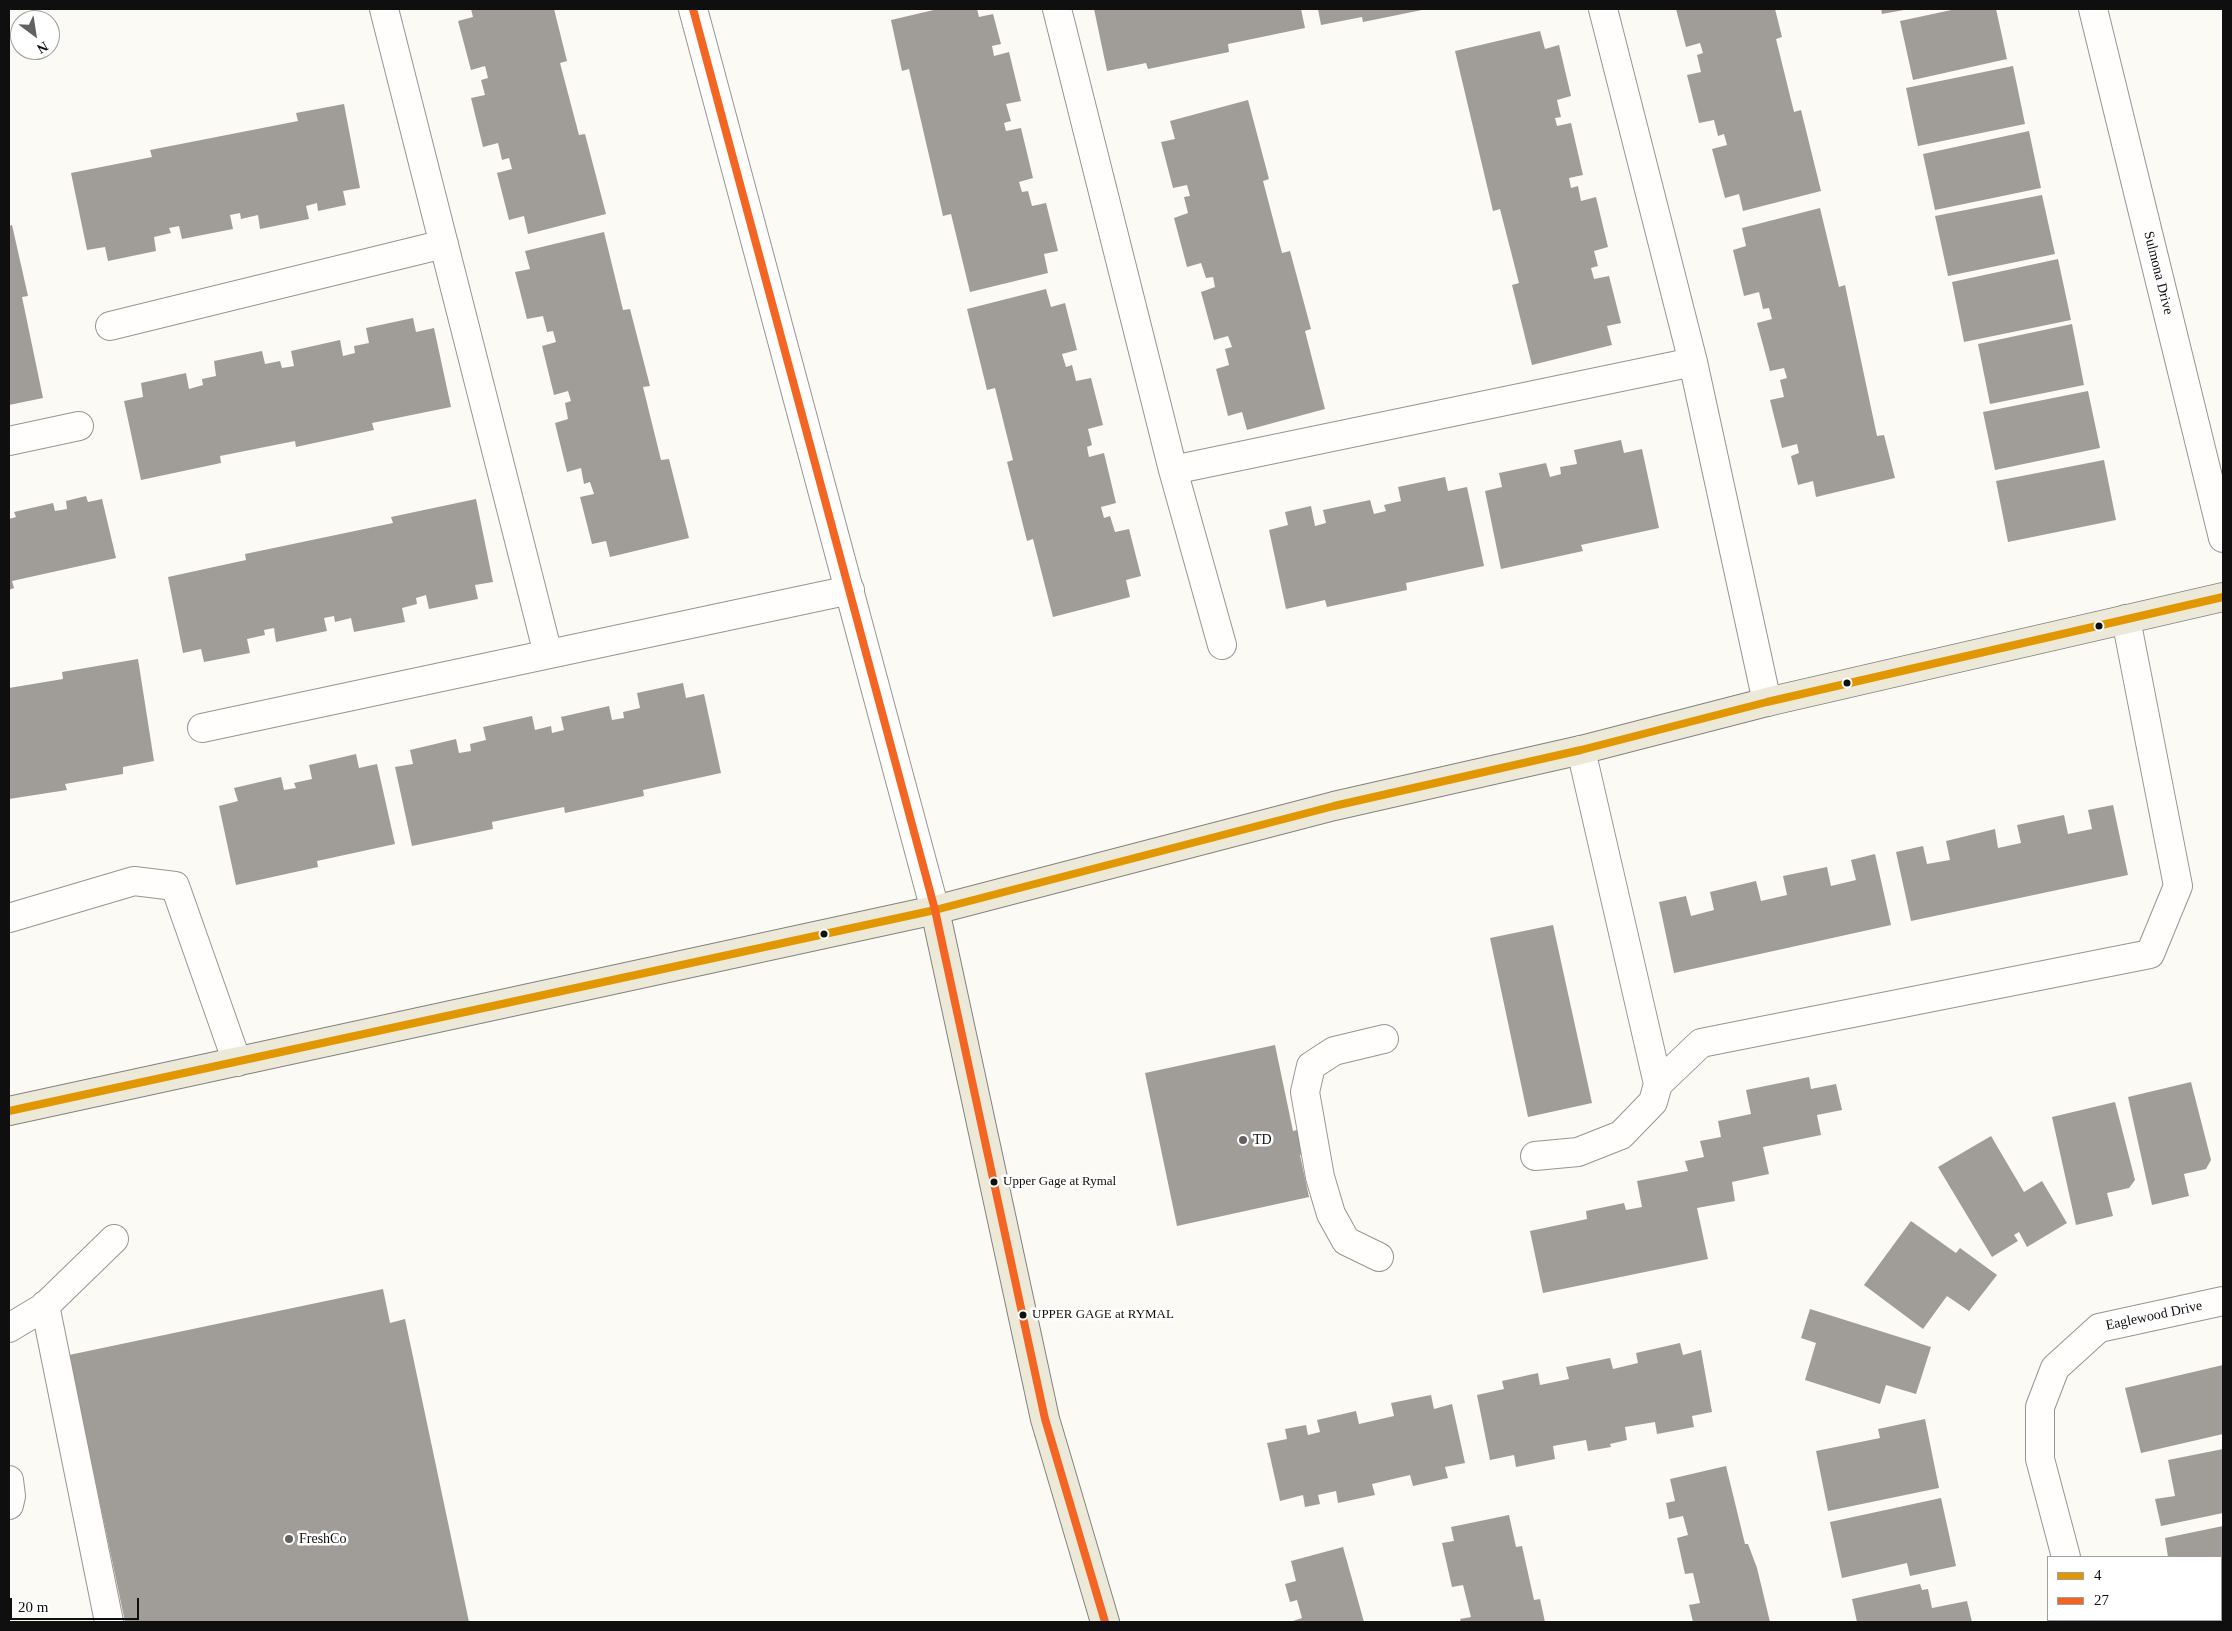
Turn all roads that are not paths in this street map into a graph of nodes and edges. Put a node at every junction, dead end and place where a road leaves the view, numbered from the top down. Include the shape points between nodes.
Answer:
1 (384, 9) edge
2 (693, 9) edge
3 (1057, 9) edge
4 (1603, 9) edge
5 (2092, 9) edge
6 (444, 244) junction
7 (110, 326) dead end
8 (1693, 362) junction
9 (79, 426) dead end
10 (9, 441) edge
11 (1173, 470) junction
12 (2223, 538) edge
13 (850, 590) junction
14 (2223, 597) edge
15 (2126, 618) junction
16 (1222, 645) dead end
17 (548, 654) junction
18 (1767, 702) junction
19 (202, 728) dead end
20 (1581, 750) junction
21 (935, 910) junction
22 (9, 918) edge
23 (1384, 1039) dead end
24 (237, 1062) junction
25 (1658, 1084) junction
26 (9, 1111) edge
27 (1535, 1156) dead end
28 (114, 1239) dead end
29 (1379, 1257) dead end
30 (2223, 1301) edge
31 (45, 1305) junction
32 (9, 1328) edge
33 (2066, 1556) edge
34 (109, 1622) edge
35 (1105, 1622) edge

1 - 6 street
2 - 13 street
3 - 11 street
4 - 8 street
5 - 12 street, Sulmona Drive
6 - 7 street
6 - 17 street
8 - 11 street
8 - 18 street
9 - 10 street
11 - 16 street
13 - 17 street
13 - 21 street
14 - 15 main road
15 - 18 main road
15 - 25 street via 2178,886 2150,954 1701,1043
17 - 19 street
18 - 20 main road
20 - 21 main road via 1334,806
20 - 25 street
21 - 24 main road
21 - 35 main road via 1044,1419
22 - 24 street via 134,880 175,886
23 - 29 street via 1334,1051 1311,1066 1305,1092 1320,1177 1331,1214 1346,1241
24 - 26 main road
25 - 27 street via 1653,1102 1621,1135 1578,1152
28 - 31 street
30 - 33 street, Eaglewood Drive via 2099,1328 2055,1368 2040,1407 2040,1459
31 - 32 street
31 - 34 street

